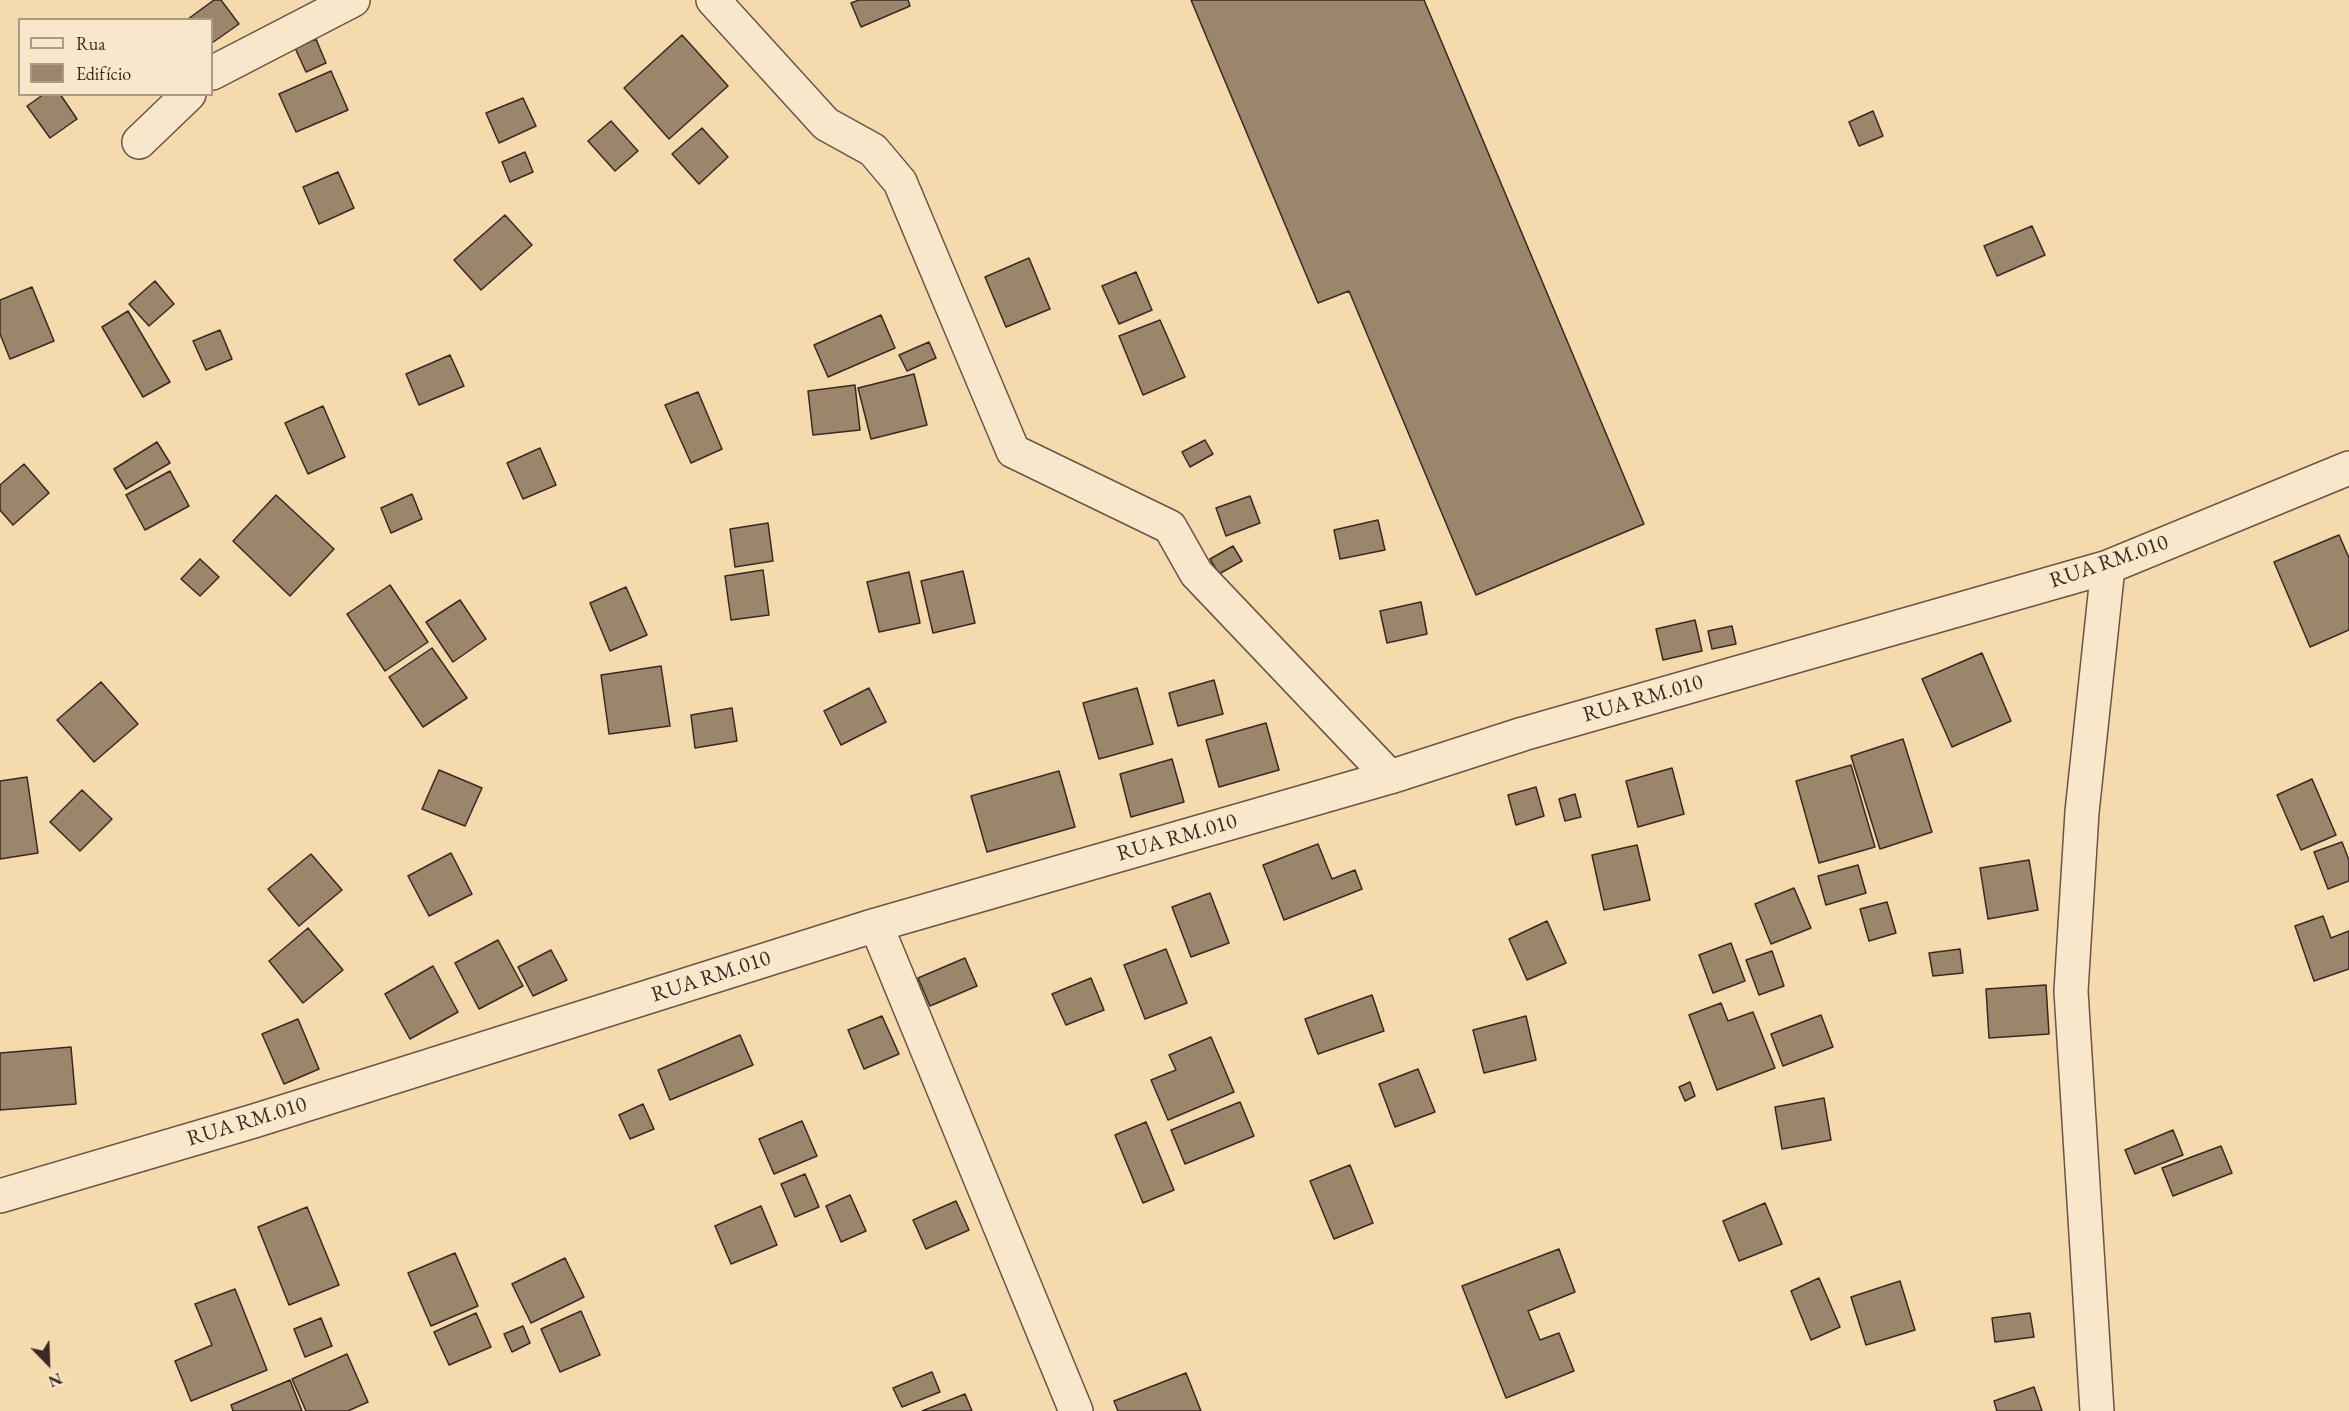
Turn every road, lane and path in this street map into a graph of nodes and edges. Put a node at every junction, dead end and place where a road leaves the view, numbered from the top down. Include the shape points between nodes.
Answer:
1 (353, 0) edge
2 (713, 0) edge
3 (213, 72) edge
4 (187, 96) edge
5 (139, 142) dead end
6 (2349, 468) edge
7 (2108, 567) junction
8 (1390, 777) junction
9 (876, 925) junction
10 (0, 1196) edge
11 (1076, 1411) edge
12 (2097, 1411) edge

1 - 3 street
2 - 8 street via 826,124 873,150 900,182 1013,451 1170,527 1196,573
4 - 5 street
6 - 7 street, RUA RM.010
7 - 8 street, RUA RM.010 via 1523,734
7 - 12 street via 2082,812 2071,991
8 - 9 street, RUA RM.010
9 - 10 street, RUA RM.010 via 265,1118
9 - 11 street

